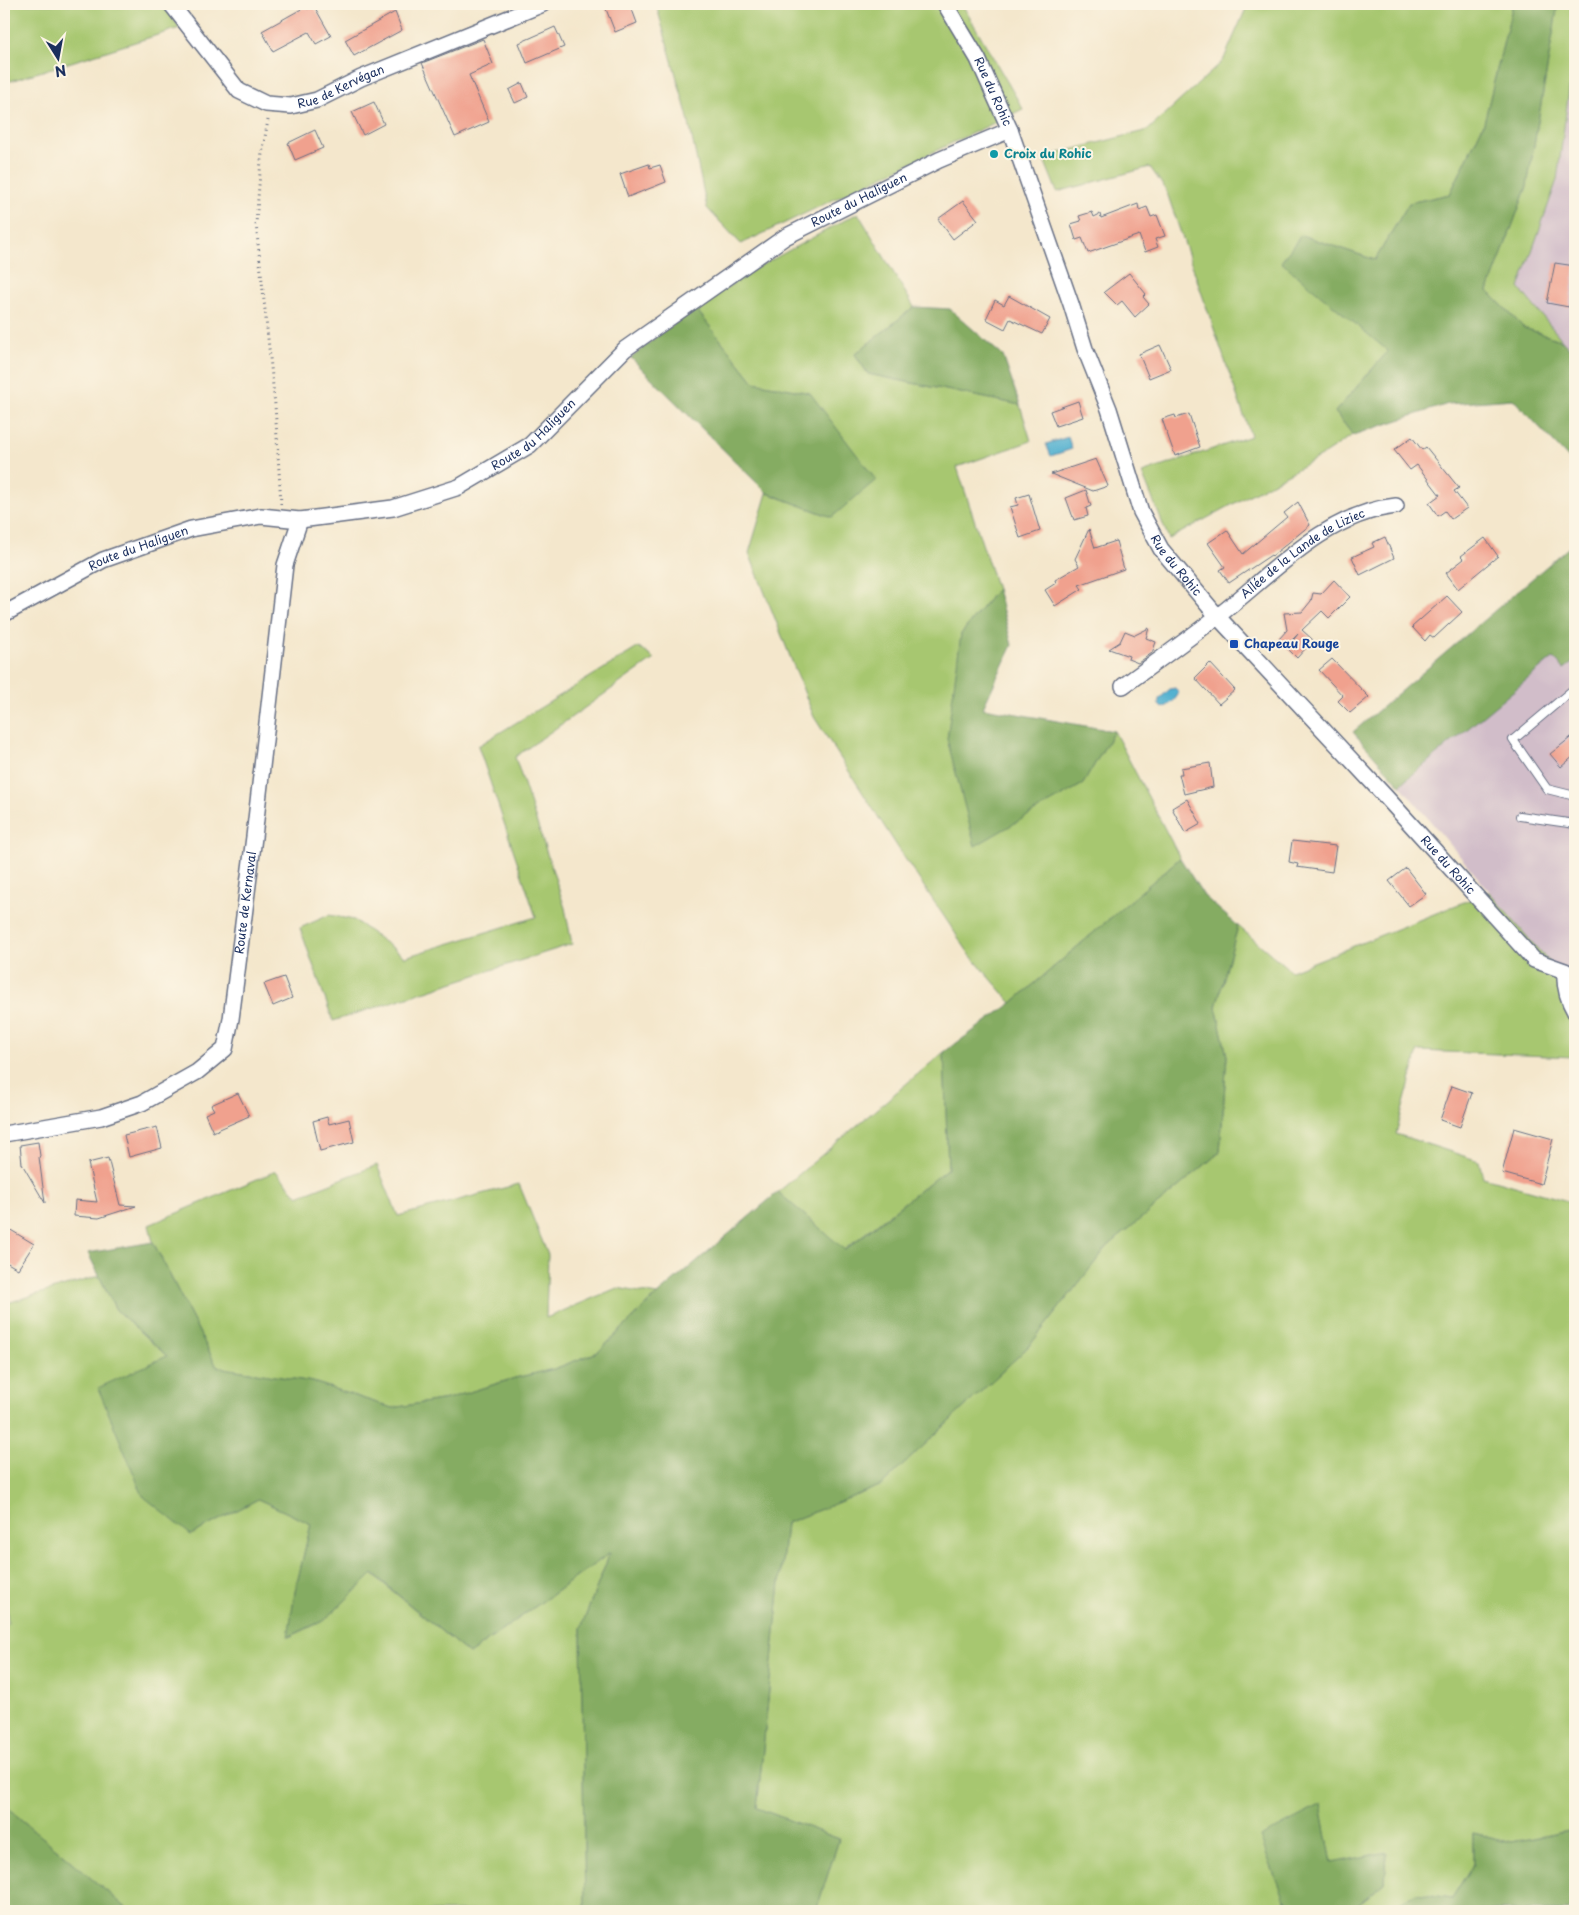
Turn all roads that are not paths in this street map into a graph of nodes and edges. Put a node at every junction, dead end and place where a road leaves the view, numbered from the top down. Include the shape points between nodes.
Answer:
1 (171, 4) edge
2 (543, 4) edge
3 (945, 4) edge
4 (1010, 130) junction
5 (1396, 506) dead end
6 (300, 520) junction
7 (4, 614) edge
8 (1218, 616) junction
9 (1123, 686) dead end
10 (1575, 688) edge
11 (1575, 796) edge
12 (1520, 816) dead end
13 (1575, 824) edge
14 (1570, 970) edge
15 (1575, 1012) edge
16 (4, 1134) edge

1 - 2 street, Rue de Kervégan via 239,91 270,104 291,106 317,100 360,78
3 - 4 street, Rue du Rohic via 978,59
4 - 6 street, Route du Haliguen via 940,160 784,237 625,349 530,445 458,487 393,508
4 - 8 street, Rue du Rohic via 1142,512 1162,549
5 - 8 street, Allée de la Lande de Liziec via 1366,512 1335,527
6 - 7 street, Route du Haliguen via 261,516 191,528 103,560
6 - 16 street, Route de Kernaval via 285,566 252,856 225,1049 197,1072 142,1103 101,1117
8 - 9 street, Allée de la Lande de Liziec
8 - 14 street, Rue du Rohic via 1534,960
10 - 11 lane via 1513,740 1546,789
12 - 13 lane
14 - 15 street, Rue du Rohic via 1564,980

